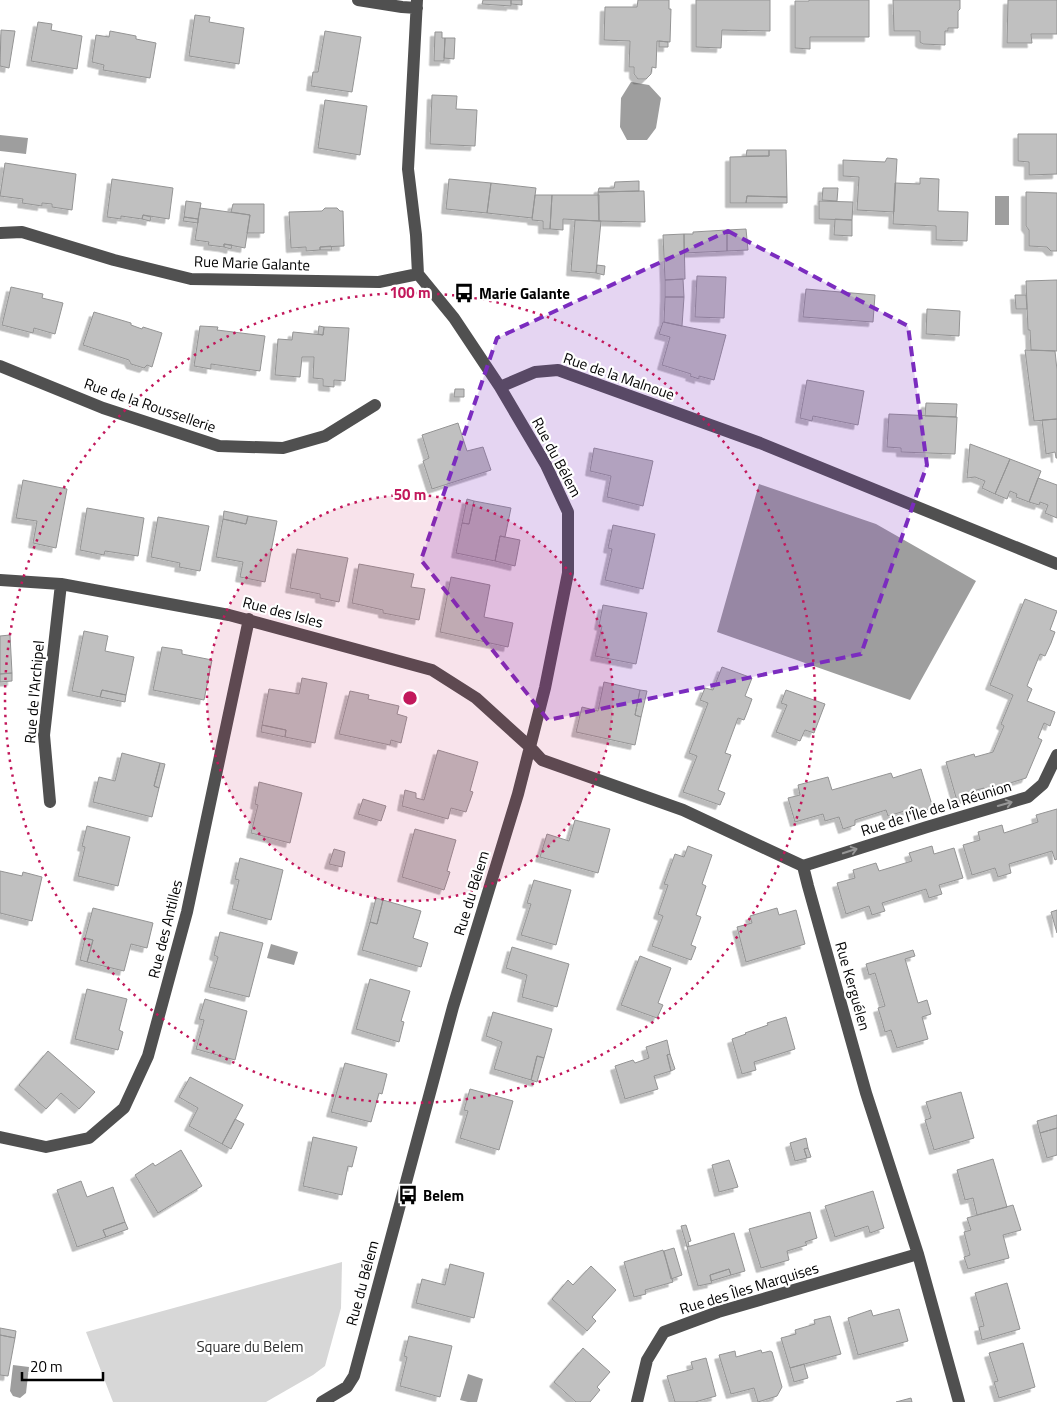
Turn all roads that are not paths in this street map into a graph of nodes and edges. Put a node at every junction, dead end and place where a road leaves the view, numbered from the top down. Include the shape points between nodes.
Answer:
1 (358, 0) edge
2 (417, 4) edge
3 (0, 232) edge
4 (418, 274) junction
5 (0, 366) edge
6 (500, 387) junction
7 (375, 405) dead end
8 (1057, 564) edge
9 (0, 580) edge
10 (60, 584) junction
11 (249, 619) junction
12 (530, 747) junction
13 (1057, 755) edge
14 (50, 802) dead end
15 (803, 866) junction
16 (0, 1137) edge
17 (918, 1254) junction
18 (322, 1402) edge
19 (637, 1402) edge
20 (958, 1402) edge

1 - 2 street via 402,7
2 - 4 street via 408,169
3 - 4 street, Rue Marie Galante via 22,232 191,279 379,282
4 - 6 street via 454,318
5 - 7 street, Rue de la Roussellerie via 103,408 219,446 283,448 325,436
6 - 8 street, Rue de la Malnoue via 535,372 558,370 760,443
6 - 12 street, Rue du Bélem via 546,465 568,512 568,573
9 - 10 street, Rue des Isles
10 - 11 street, Rue des Isles
10 - 14 street, Rue de l'Archipel via 44,735
11 - 12 street, Rue des Isles via 432,670 476,698
11 - 16 street, Rue des Antilles via 187,912 148,1056 124,1108 89,1138 46,1147
12 - 15 street via 542,760 684,810
12 - 18 street, Rue du Bélem via 453,1008 354,1376 347,1387
15 -> 13 street, Rue de l'Île de la Réunion via 1028,797 1043,784
15 - 17 street, Rue Kerguélen via 866,1093
17 - 19 street, Rue des Îles Marquises via 718,1312 664,1332 647,1360
17 - 20 street, Rue Kerguélen

